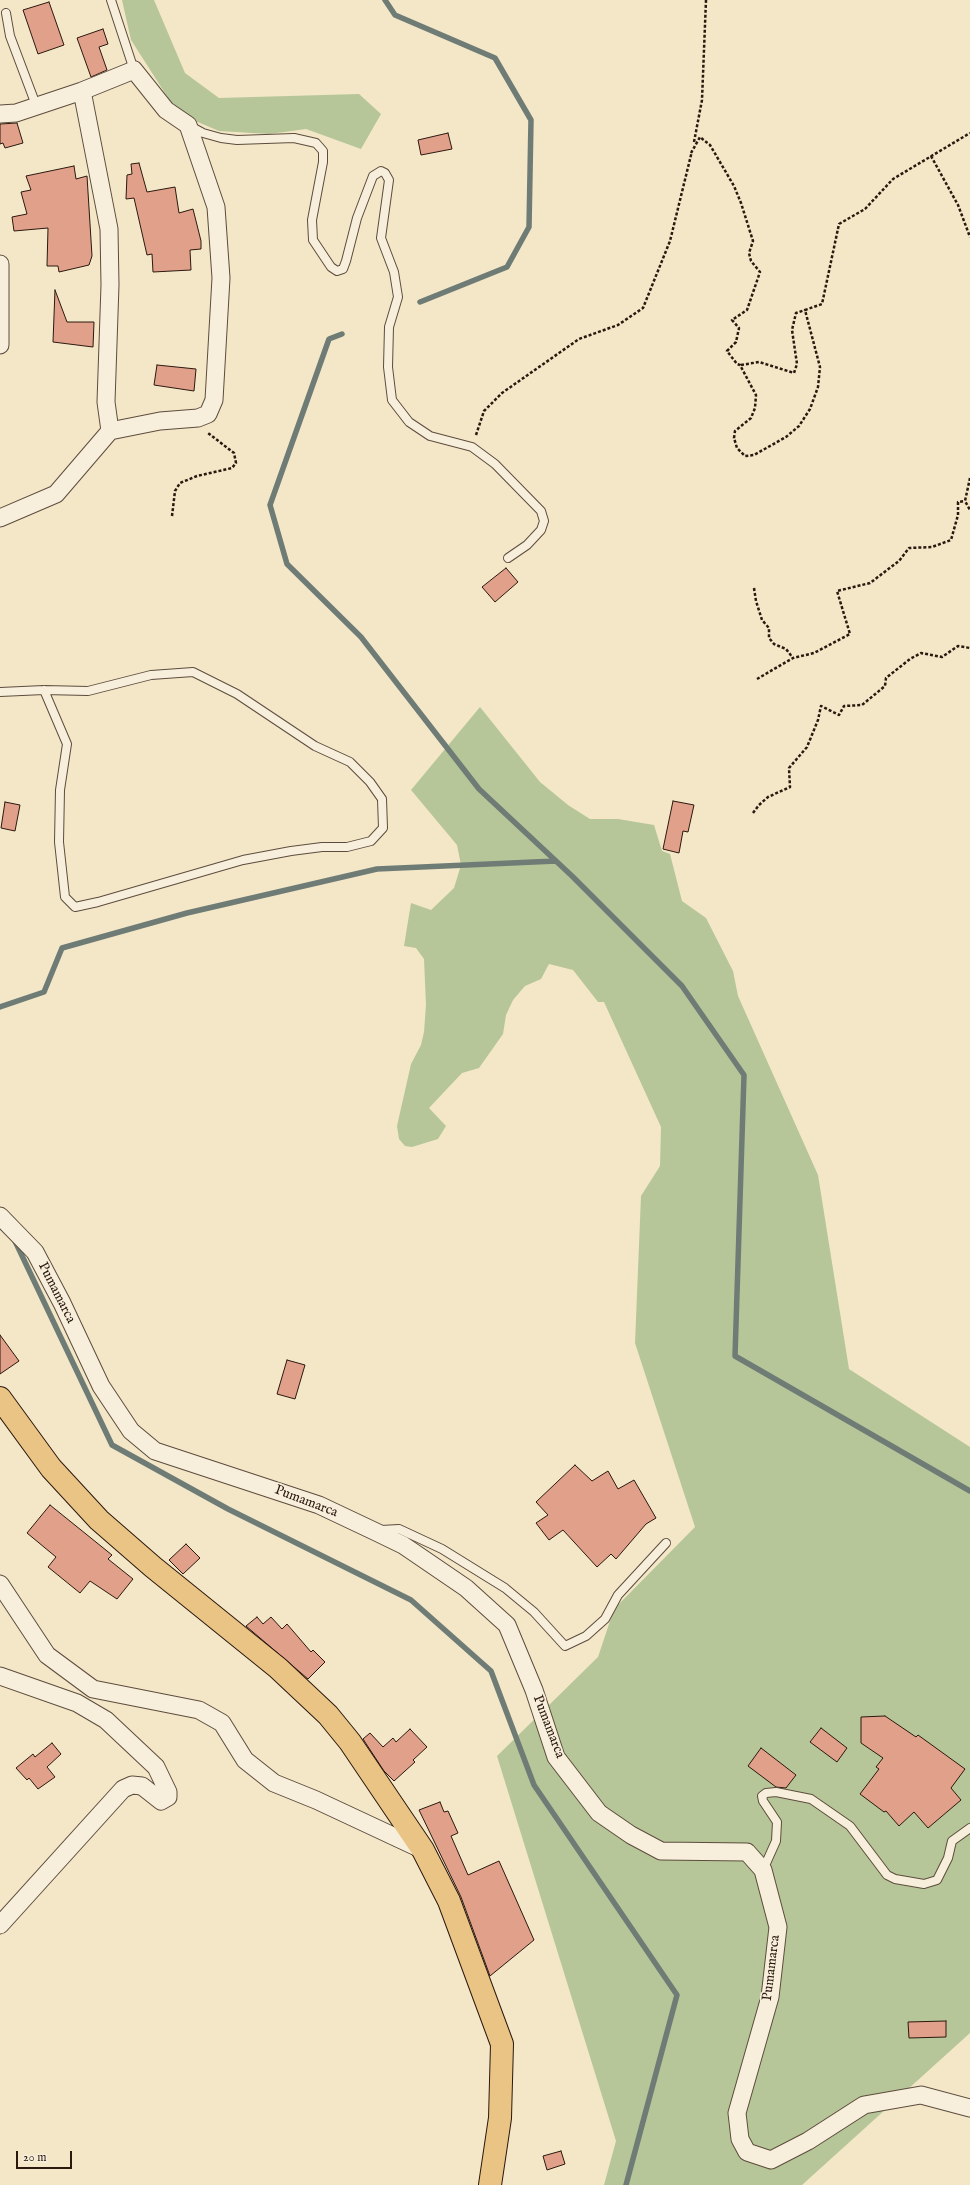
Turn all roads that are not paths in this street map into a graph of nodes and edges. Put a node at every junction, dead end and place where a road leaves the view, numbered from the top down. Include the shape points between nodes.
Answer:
1 (111, 0) edge
2 (6, 12) dead end
3 (134, 70) junction
4 (82, 91) junction
5 (36, 105) junction
6 (0, 114) edge
7 (188, 125) junction
8 (0, 264) edge
9 (0, 345) edge
10 (110, 431) junction
11 (0, 518) edge
12 (508, 558) dead end
13 (44, 690) junction
14 (0, 692) edge
15 (0, 1216) edge
16 (0, 1398) edge
17 (374, 1531) junction
18 (666, 1543) dead end
19 (0, 1584) edge
20 (0, 1676) edge
21 (93, 1688) junction
22 (77, 1703) junction
23 (970, 1828) edge
24 (423, 1850) junction
25 (763, 1870) junction
26 (0, 1925) edge
27 (970, 2108) edge
28 (490, 2185) edge

1 - 3 lane
2 - 5 lane via 10,36
3 - 4 street
3 - 7 street via 166,110
4 - 5 street
4 - 10 street via 109,229 106,402
5 - 6 street via 16,113
7 - 10 street via 216,206 221,278 214,400 208,414 198,418 160,421
7 - 12 lane via 203,134 220,138 294,138 316,142 323,151 323,162 312,220 313,240 331,267 337,271 343,269 356,218 374,176 381,171 385,173 389,180 381,238 394,272 398,297 389,327 388,367 392,400 409,422 430,436 472,447 495,464 541,511 544,521 541,530 527,545
8 - 9 street
10 - 11 street via 56,494
13 - 13 lane via 88,691 151,675 194,672 237,694 315,746 350,762 370,782 382,799 383,828 371,841 347,847 322,847 243,860 75,907 65,897 59,842 60,790 67,744
13 - 14 lane
15 - 17 street, Pumamarca via 36,1252 101,1386 131,1431 155,1451 319,1505
16 - 24 main road via 51,1468 99,1520 278,1668 328,1715 377,1780
17 - 18 lane via 399,1529 442,1549 505,1588 534,1612 565,1646 586,1636 605,1619 618,1595
17 - 25 street, Pumamarca via 403,1545 466,1588 507,1625 534,1690 556,1757 599,1813 631,1835 661,1851 746,1852
19 - 21 street via 46,1655
20 - 22 street
21 - 22 street
21 - 24 street via 199,1710 222,1723 245,1760 274,1783
22 - 26 street via 106,1720 156,1767 168,1797 161,1801 142,1786 132,1785 123,1789
23 - 25 lane via 952,1841 948,1858 937,1880 924,1884 887,1875 850,1826 811,1799 776,1792 766,1793 762,1796 763,1801 777,1822 776,1841
24 - 28 main road via 449,1901 502,2044 500,2118
25 - 27 street, Pumamarca via 778,1928 770,1997 738,2112 740,2139 747,2152 771,2160 808,2141 864,2105 921,2095

